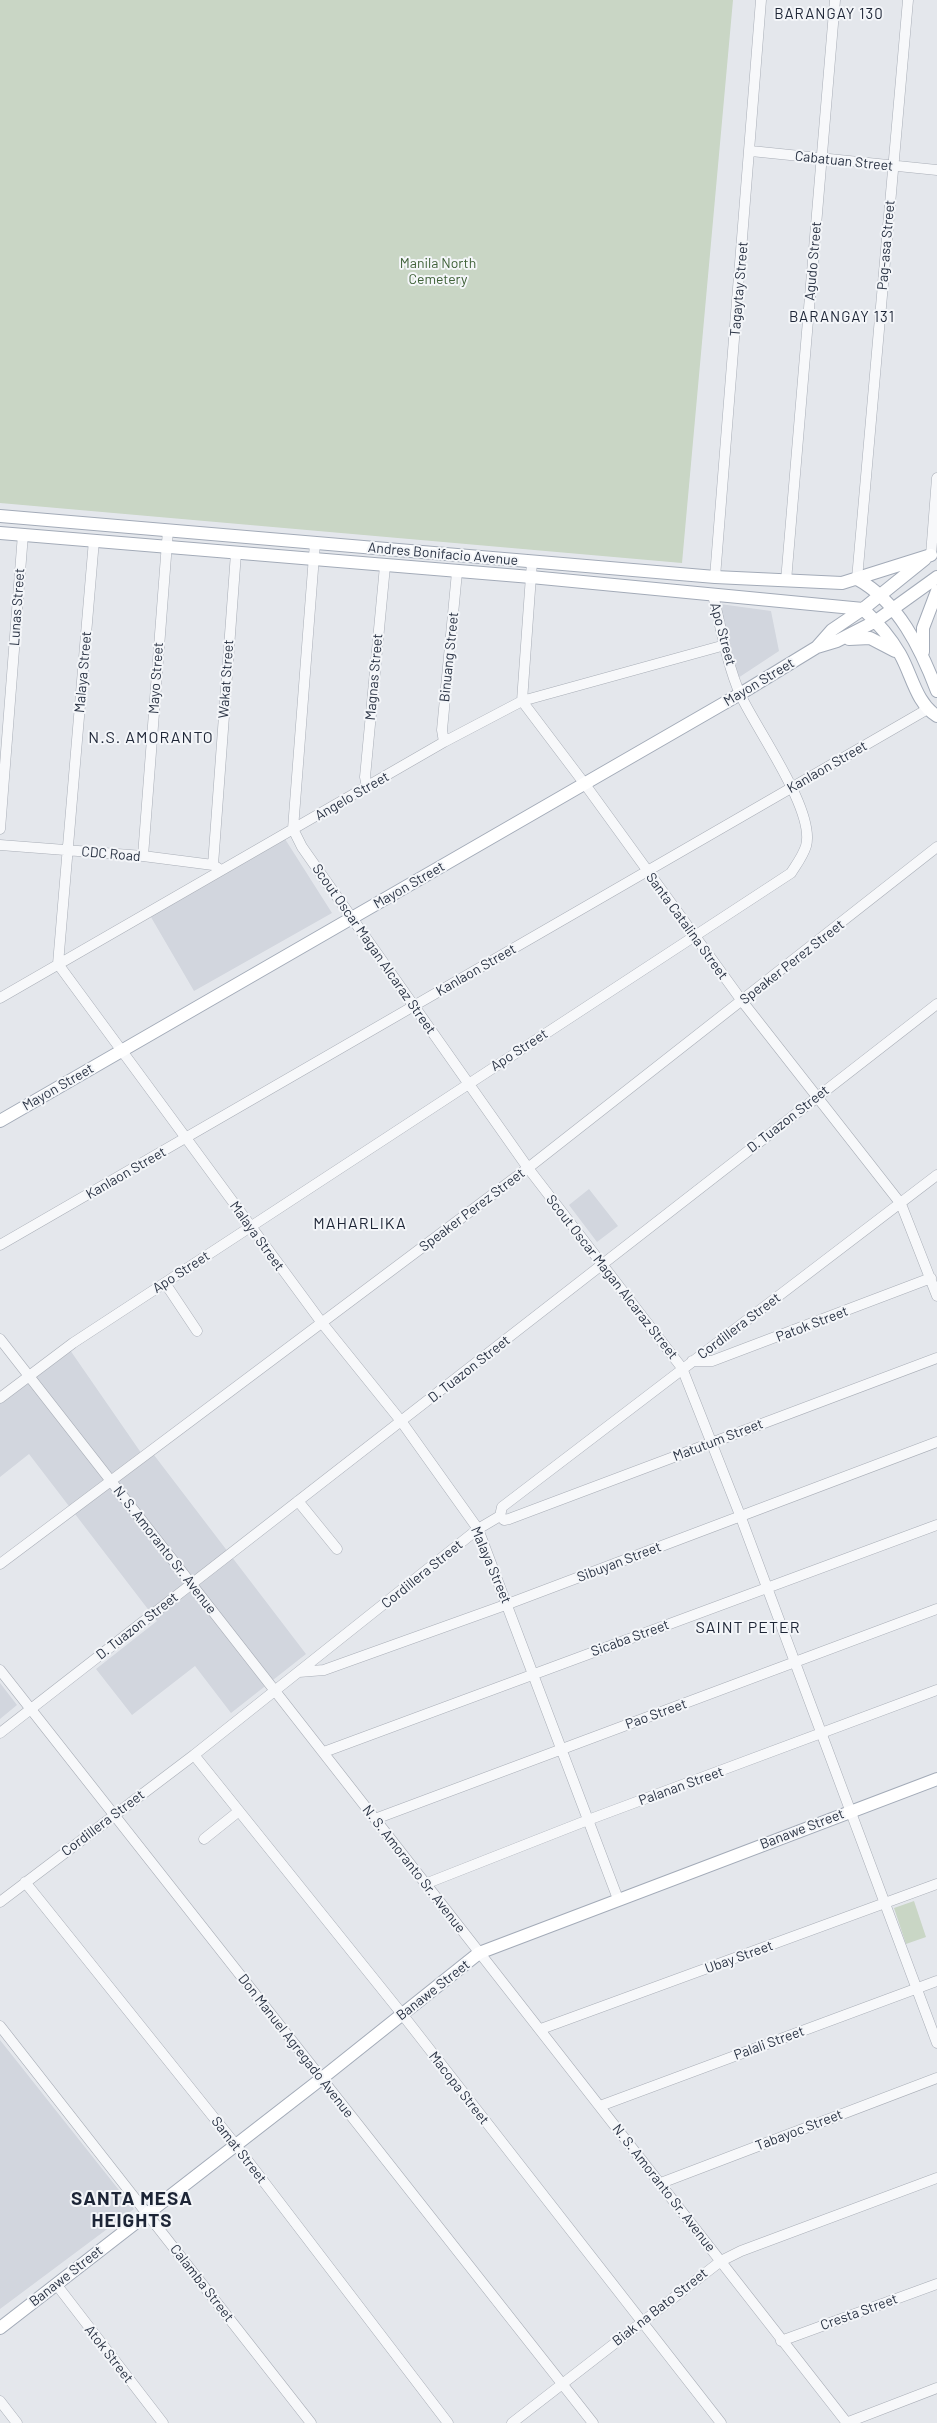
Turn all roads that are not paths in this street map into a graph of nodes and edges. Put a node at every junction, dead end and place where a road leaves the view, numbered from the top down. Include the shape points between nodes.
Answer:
1 (761, 0) edge
2 (835, 0) edge
3 (908, 0) edge
4 (750, 151) junction
5 (821, 159) junction
6 (892, 166) junction
7 (937, 170) edge
8 (937, 478) edge
9 (0, 516) edge
10 (168, 530) junction
11 (0, 532) edge
12 (22, 534) junction
13 (94, 540) junction
14 (315, 543) junction
15 (166, 547) junction
16 (934, 552) edge
17 (236, 553) junction
18 (313, 559) junction
19 (532, 562) junction
20 (385, 566) junction
21 (457, 572) junction
22 (531, 577) junction
23 (715, 577) junction
24 (937, 577) edge
25 (857, 580) junction
26 (786, 581) junction
27 (937, 591) edge
28 (713, 595) junction
29 (880, 595) junction
30 (828, 606) junction
31 (863, 609) junction
32 (892, 610) junction
33 (876, 621) junction
34 (835, 635) junction
35 (725, 646) junction
36 (900, 654) junction
37 (924, 657) junction
38 (937, 691) edge
39 (740, 694) junction
40 (522, 701) junction
41 (932, 713) edge
42 (444, 742) junction
43 (584, 783) junction
44 (367, 788) junction
45 (791, 788) junction
46 (0, 829) edge
47 (293, 829) junction
48 (0, 845) edge
49 (937, 848) edge
50 (68, 850) junction
51 (143, 856) junction
52 (217, 867) junction
53 (648, 872) junction
54 (352, 919) junction
55 (694, 936) junction
56 (58, 964) junction
57 (0, 998) edge
58 (742, 1001) junction
59 (937, 1004) edge
60 (413, 1006) junction
61 (121, 1050) junction
62 (468, 1083) junction
63 (816, 1096) junction
64 (0, 1121) edge
65 (186, 1138) junction
66 (528, 1168) junction
67 (937, 1175) edge
68 (901, 1204) junction
69 (250, 1227) junction
70 (0, 1244) edge
71 (602, 1265) junction
72 (931, 1278) junction
73 (165, 1283) junction
74 (937, 1296) edge
75 (322, 1323) junction
76 (197, 1331) dead end
77 (0, 1340) edge
78 (937, 1358) edge
79 (692, 1362) junction
80 (682, 1368) junction
81 (29, 1375) junction
82 (0, 1398) edge
83 (401, 1422) junction
84 (712, 1442) junction
85 (937, 1442) edge
86 (110, 1480) junction
87 (298, 1501) junction
88 (740, 1515) junction
89 (500, 1516) junction
90 (937, 1525) edge
91 (478, 1529) junction
92 (337, 1549) dead end
93 (0, 1564) edge
94 (192, 1584) junction
95 (767, 1588) junction
96 (508, 1604) junction
97 (937, 1609) edge
98 (794, 1662) junction
99 (0, 1670) edge
100 (299, 1672) junction
101 (533, 1674) junction
102 (274, 1690) junction
103 (937, 1690) edge
104 (31, 1709) junction
105 (0, 1733) edge
106 (822, 1733) junction
107 (561, 1749) junction
108 (324, 1752) junction
109 (194, 1755) junction
110 (937, 1779) edge
111 (239, 1811) junction
112 (851, 1811) junction
113 (115, 1814) junction
114 (375, 1819) junction
115 (588, 1820) junction
116 (204, 1839) dead end
117 (25, 1882) junction
118 (425, 1884) junction
119 (937, 1884) edge
120 (618, 1899) junction
121 (0, 1902) edge
122 (886, 1903) junction
123 (479, 1953) junction
124 (937, 1980) edge
125 (918, 1988) junction
126 (402, 2014) junction
127 (0, 2026) edge
128 (541, 2029) junction
129 (937, 2043) edge
130 (321, 2078) junction
131 (937, 2078) edge
132 (600, 2106) junction
133 (235, 2144) junction
134 (937, 2178) edge
135 (661, 2183) junction
136 (148, 2213) junction
137 (721, 2261) junction
138 (56, 2284) junction
139 (937, 2284) edge
140 (641, 2323) junction
141 (0, 2328) edge
142 (781, 2341) junction
143 (562, 2384) junction
144 (937, 2388) edge
145 (0, 2401) edge
146 (17, 2423) edge
147 (163, 2423) edge
148 (311, 2423) edge
149 (448, 2423) edge
150 (512, 2423) edge
151 (594, 2423) edge
152 (721, 2423) edge
153 (846, 2423) edge

1 - 4 street, Tagaytay Street
2 - 5 street, Agudo Street
3 - 6 street, Pag-asa Street
4 - 5 street, Cabatuan Street
4 - 23 street, Tagaytay Street
5 - 6 street, Cabatuan Street
5 - 26 street, Agudo Street
6 - 7 street, Cabatuan Street
6 - 25 street, Pag-asa Street
8 - 16 street
9 - 10 main road, Andres Bonifacio Avenue
10 - 14 main road, Andres Bonifacio Avenue
10 - 15 street, Mayo Street
11 - 12 main road, Andres Bonifacio Avenue
12 - 13 main road, Andres Bonifacio Avenue
12 - 46 street, Lunas Street
13 - 15 main road, Andres Bonifacio Avenue
13 - 50 street, Malaya Street
14 - 18 street
14 - 19 main road, Andres Bonifacio Avenue
15 - 17 main road, Andres Bonifacio Avenue
15 - 51 street, Mayo Street
16 - 25 main road, Andres Bonifacio Avenue
16 - 29 main road
17 - 18 main road, Andres Bonifacio Avenue
17 - 52 street, Wakat Street
18 - 20 main road, Andres Bonifacio Avenue
18 - 47 street
19 - 22 street
19 - 23 main road, Andres Bonifacio Avenue
20 - 21 main road, Andres Bonifacio Avenue
20 - 44 street, Magnas Street via 365,777
21 - 22 main road, Andres Bonifacio Avenue
21 - 42 street, Binuang Street via 442,730
22 - 28 main road, Andres Bonifacio Avenue
22 - 40 street
23 - 26 main road, Andres Bonifacio Avenue
24 - 32 main road
25 - 26 main road, Andres Bonifacio Avenue via 842,583
25 - 29 main road
27 - 37 main road via 923,628 921,645
28 - 30 main road, Andres Bonifacio Avenue
28 - 35 street, Apo Street
29 - 31 main road
29 - 32 main road
30 - 31 main road, Andres Bonifacio Avenue
30 - 34 main road via 832,611
31 - 33 main road
31 - 34 main road, Mayon Street
32 - 33 main road
32 - 37 main road
33 - 34 main road, Mayon Street
33 - 36 main road
34 - 36 main road via 870,638
34 - 39 main road, Mayon Street
35 - 39 street, Apo Street
35 - 40 street, Angelo Street
36 - 41 main road
37 - 38 main road
39 - 43 main road, Mayon Street
39 - 45 street, Apo Street
40 - 42 street, Angelo Street
40 - 43 street, Santa Catalina Street
41 - 45 street, Kanlaon Street
42 - 44 street, Angelo Street
43 - 53 street, Santa Catalina Street
43 - 54 main road, Mayon Street
44 - 47 street, Angelo Street
45 - 53 street, Kanlaon Street
45 - 55 street, Apo Street via 803,818 806,846 791,873
47 - 52 street, Angelo Street
47 - 54 street, Scout Oscar Magan Alcaraz Street
48 - 50 street, CDC Road
49 - 58 street, Speaker Perez Street
50 - 51 street, CDC Road
50 - 56 street, Malaya Street
51 - 52 street, CDC Road
52 - 56 street, Angelo Street
53 - 55 street, Santa Catalina Street
53 - 60 street, Kanlaon Street
54 - 60 street, Scout Oscar Magan Alcaraz Street
54 - 61 main road, Mayon Street
55 - 58 street, Santa Catalina Street
55 - 62 street, Apo Street
56 - 57 street, Angelo Street
56 - 61 street, Malaya Street
58 - 63 street, Santa Catalina Street
58 - 66 street, Speaker Perez Street
59 - 63 street, D. Tuazon Street
60 - 62 street, Scout Oscar Magan Alcaraz Street
60 - 65 street, Kanlaon Street
61 - 64 main road, Mayon Street
61 - 65 street, Malaya Street
62 - 66 street, Scout Oscar Magan Alcaraz Street
62 - 69 street, Apo Street
63 - 68 street, Santa Catalina Street
63 - 71 street, D. Tuazon Street
65 - 69 street, Malaya Street
65 - 70 street, Kanlaon Street
66 - 71 street, Scout Oscar Magan Alcaraz Street
66 - 75 street, Speaker Perez Street
67 - 68 street, Cordillera Street
68 - 72 street, Santa Catalina Street
68 - 79 street, Cordillera Street
69 - 73 street, Apo Street
69 - 75 street, Malaya Street
71 - 80 street, Scout Oscar Magan Alcaraz Street
71 - 83 street, D. Tuazon Street
72 - 74 street, Santa Catalina Street
72 - 79 street, Patok Street via 712,1361
73 - 76 street
73 - 81 street, Apo Street via 73,1342
75 - 83 street, Malaya Street
75 - 86 street, Speaker Perez Street
77 - 81 street, N. S. Amoranto Sr. Avenue
78 - 84 street, Matutum Street
79 - 80 street, Cordillera Street
80 - 84 street, Scout Oscar Magan Alcaraz Street
80 - 89 street, Cordillera Street via 502,1507
81 - 82 street, Apo Street
81 - 86 street, N. S. Amoranto Sr. Avenue
83 - 87 street, D. Tuazon Street
83 - 91 street, Malaya Street
84 - 88 street, Scout Oscar Magan Alcaraz Street
84 - 89 street, Matutum Street via 504,1520
85 - 88 street, Sibuyan Street
86 - 93 street, Speaker Perez Street
86 - 94 street, N. S. Amoranto Sr. Avenue
87 - 92 street
87 - 94 street, D. Tuazon Street
88 - 95 street, Scout Oscar Magan Alcaraz Street
88 - 96 street, Sibuyan Street
89 - 91 street, Cordillera Street
90 - 95 street, Sicaba Street
91 - 96 street, Malaya Street
91 - 100 street, Cordillera Street
94 - 102 street, N. S. Amoranto Sr. Avenue
94 - 104 street, D. Tuazon Street
95 - 98 street, Scout Oscar Magan Alcaraz Street
95 - 101 street, Sicaba Street
96 - 100 street, Sibuyan Street via 324,1670
96 - 101 street, Malaya Street
97 - 98 street, Pao Street
98 - 106 street, Scout Oscar Magan Alcaraz Street
98 - 107 street, Pao Street
99 - 104 street, Don Manuel Agregado Avenue
100 - 102 street, Cordillera Street
101 - 107 street, Malaya Street
101 - 108 street, Sicaba Street
102 - 108 street, N. S. Amoranto Sr. Avenue
102 - 109 street, Cordillera Street
103 - 106 street, Palanan Street
104 - 105 street, D. Tuazon Street
104 - 113 street, Don Manuel Agregado Avenue
106 - 112 street, Scout Oscar Magan Alcaraz Street
106 - 115 street, Palanan Street
107 - 114 street, Pao Street
107 - 115 street, Malaya Street
108 - 114 street, N. S. Amoranto Sr. Avenue
109 - 111 street, Macopa Street
109 - 113 street, Cordillera Street
110 - 112 main road, Banawe Street
111 - 116 street
111 - 126 street, Macopa Street
112 - 120 main road, Banawe Street
112 - 122 street, Scout Oscar Magan Alcaraz Street
113 - 117 street, Cordillera Street
113 - 130 street, Don Manuel Agregado Avenue
114 - 118 street, N. S. Amoranto Sr. Avenue
115 - 118 street, Palanan Street
115 - 120 street, Malaya Street
117 - 121 street, Cordillera Street
117 - 133 street, Samat Street
118 - 123 street, N. S. Amoranto Sr. Avenue
119 - 122 street, Ubay Street
120 - 123 main road, Banawe Street
122 - 125 street, Scout Oscar Magan Alcaraz Street
122 - 128 street, Ubay Street
123 - 126 main road, Banawe Street
123 - 128 street, N. S. Amoranto Sr. Avenue
124 - 125 street, Palali Street
125 - 129 street, Scout Oscar Magan Alcaraz Street
125 - 132 street, Palali Street
126 - 130 main road, Banawe Street
126 - 140 street, Macopa Street
127 - 136 street, Calamba Street
128 - 132 street, N. S. Amoranto Sr. Avenue
130 - 133 main road, Banawe Street
130 - 143 street, Don Manuel Agregado Avenue
131 - 135 street, Tabayoc Street
132 - 135 street, N. S. Amoranto Sr. Avenue
133 - 136 main road, Banawe Street
133 - 149 street, Samat Street
134 - 137 street, Biak na Bato Street
135 - 137 street, N. S. Amoranto Sr. Avenue
136 - 138 main road, Banawe Street
136 - 148 street, Calamba Street
137 - 140 street, Biak na Bato Street
137 - 142 street, N. S. Amoranto Sr. Avenue
138 - 141 main road, Banawe Street
138 - 147 street, Atok Street
139 - 142 street, Cresta Street
140 - 143 street, Biak na Bato Street
140 - 152 street, Macopa Street
142 - 153 street, N. S. Amoranto Sr. Avenue
143 - 150 street, Biak na Bato Street
143 - 151 street, Don Manuel Agregado Avenue
144 - 153 street
145 - 146 street

